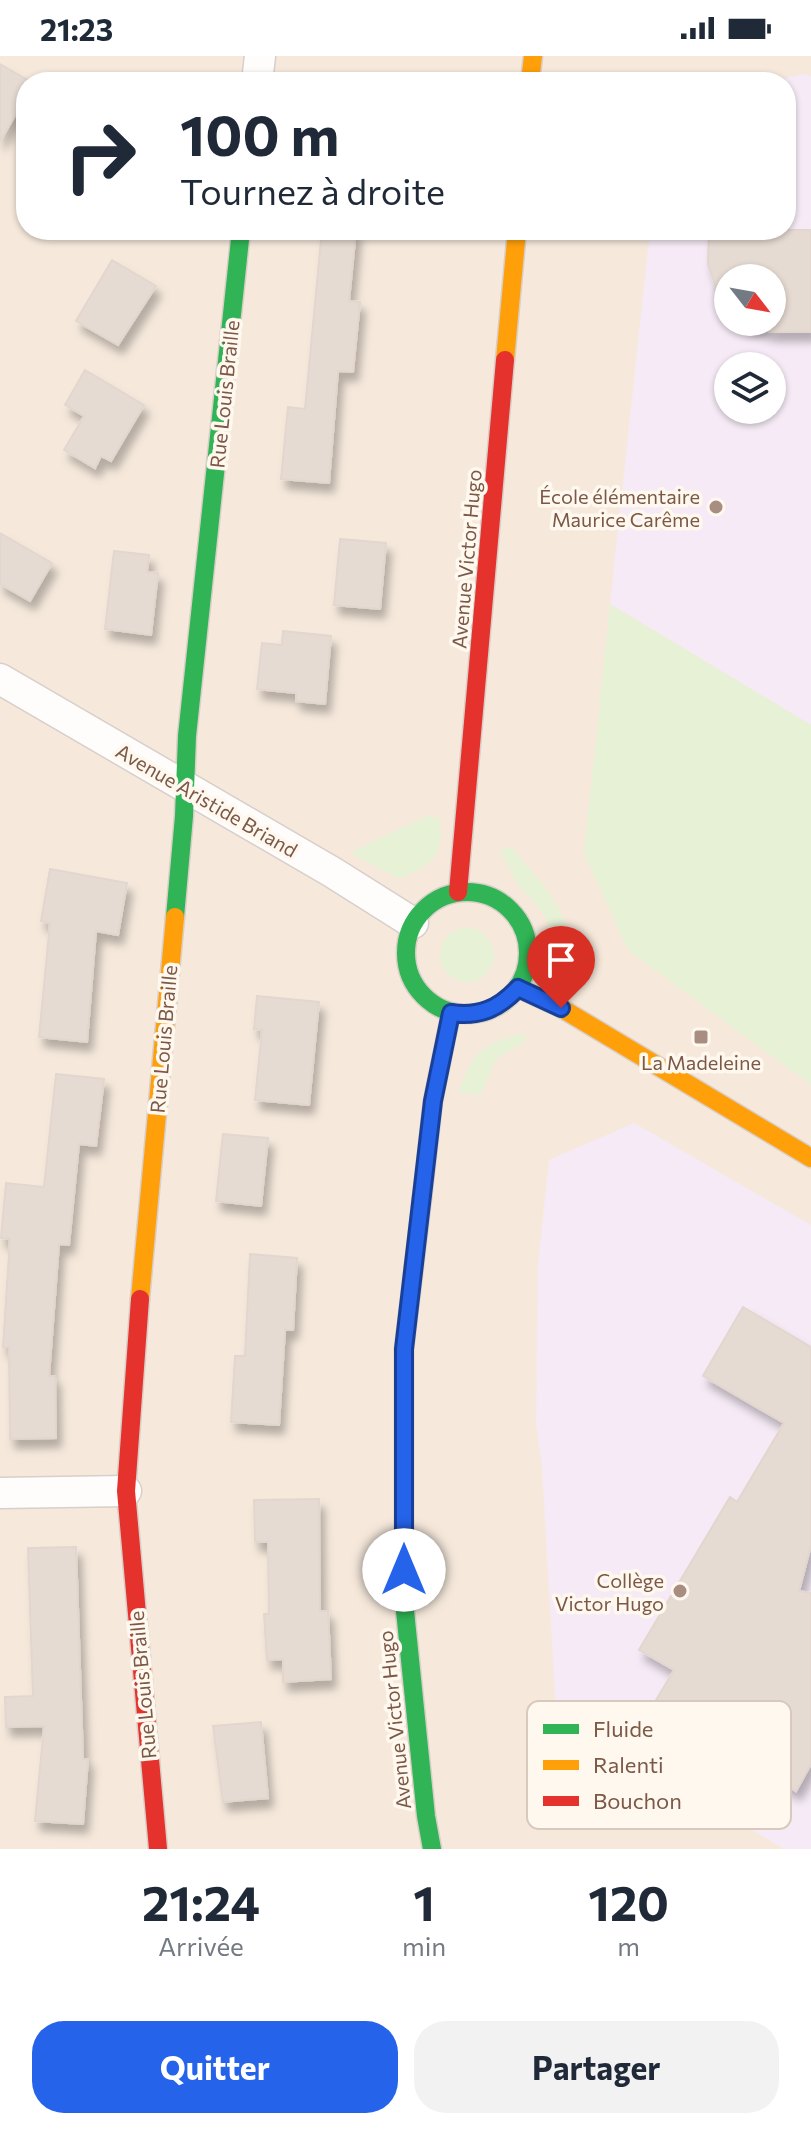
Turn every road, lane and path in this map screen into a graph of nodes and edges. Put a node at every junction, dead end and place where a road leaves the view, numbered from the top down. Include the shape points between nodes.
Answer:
1 (240, 240) edge
2 (516, 240) edge
3 (0, 679) edge
4 (186, 788) junction
5 (458, 892) junction
6 (413, 923) junction
7 (518, 988) junction
8 (451, 1013) junction
9 (811, 1158) edge
10 (126, 1491) junction
11 (0, 1493) edge
12 (158, 1849) edge
13 (432, 1849) edge

1 - 4 street, Rue Louis Braille via 187,736
2 - 5 street, Avenue Victor Hugo
3 - 4 street, Avenue Aristide Briand
4 - 6 street, Avenue Aristide Briand
4 - 10 street, Rue Louis Braille
5 - 6 street via 440,897
5 - 7 street via 498,899 524,929 526,969
6 - 8 street via 406,949 410,977 419,993
7 - 8 street via 495,1008
7 - 9 street via 561,1008
8 - 13 street, Avenue Victor Hugo via 433,1101 404,1349 404,1601
10 - 11 street
10 - 12 street, Rue Louis Braille

